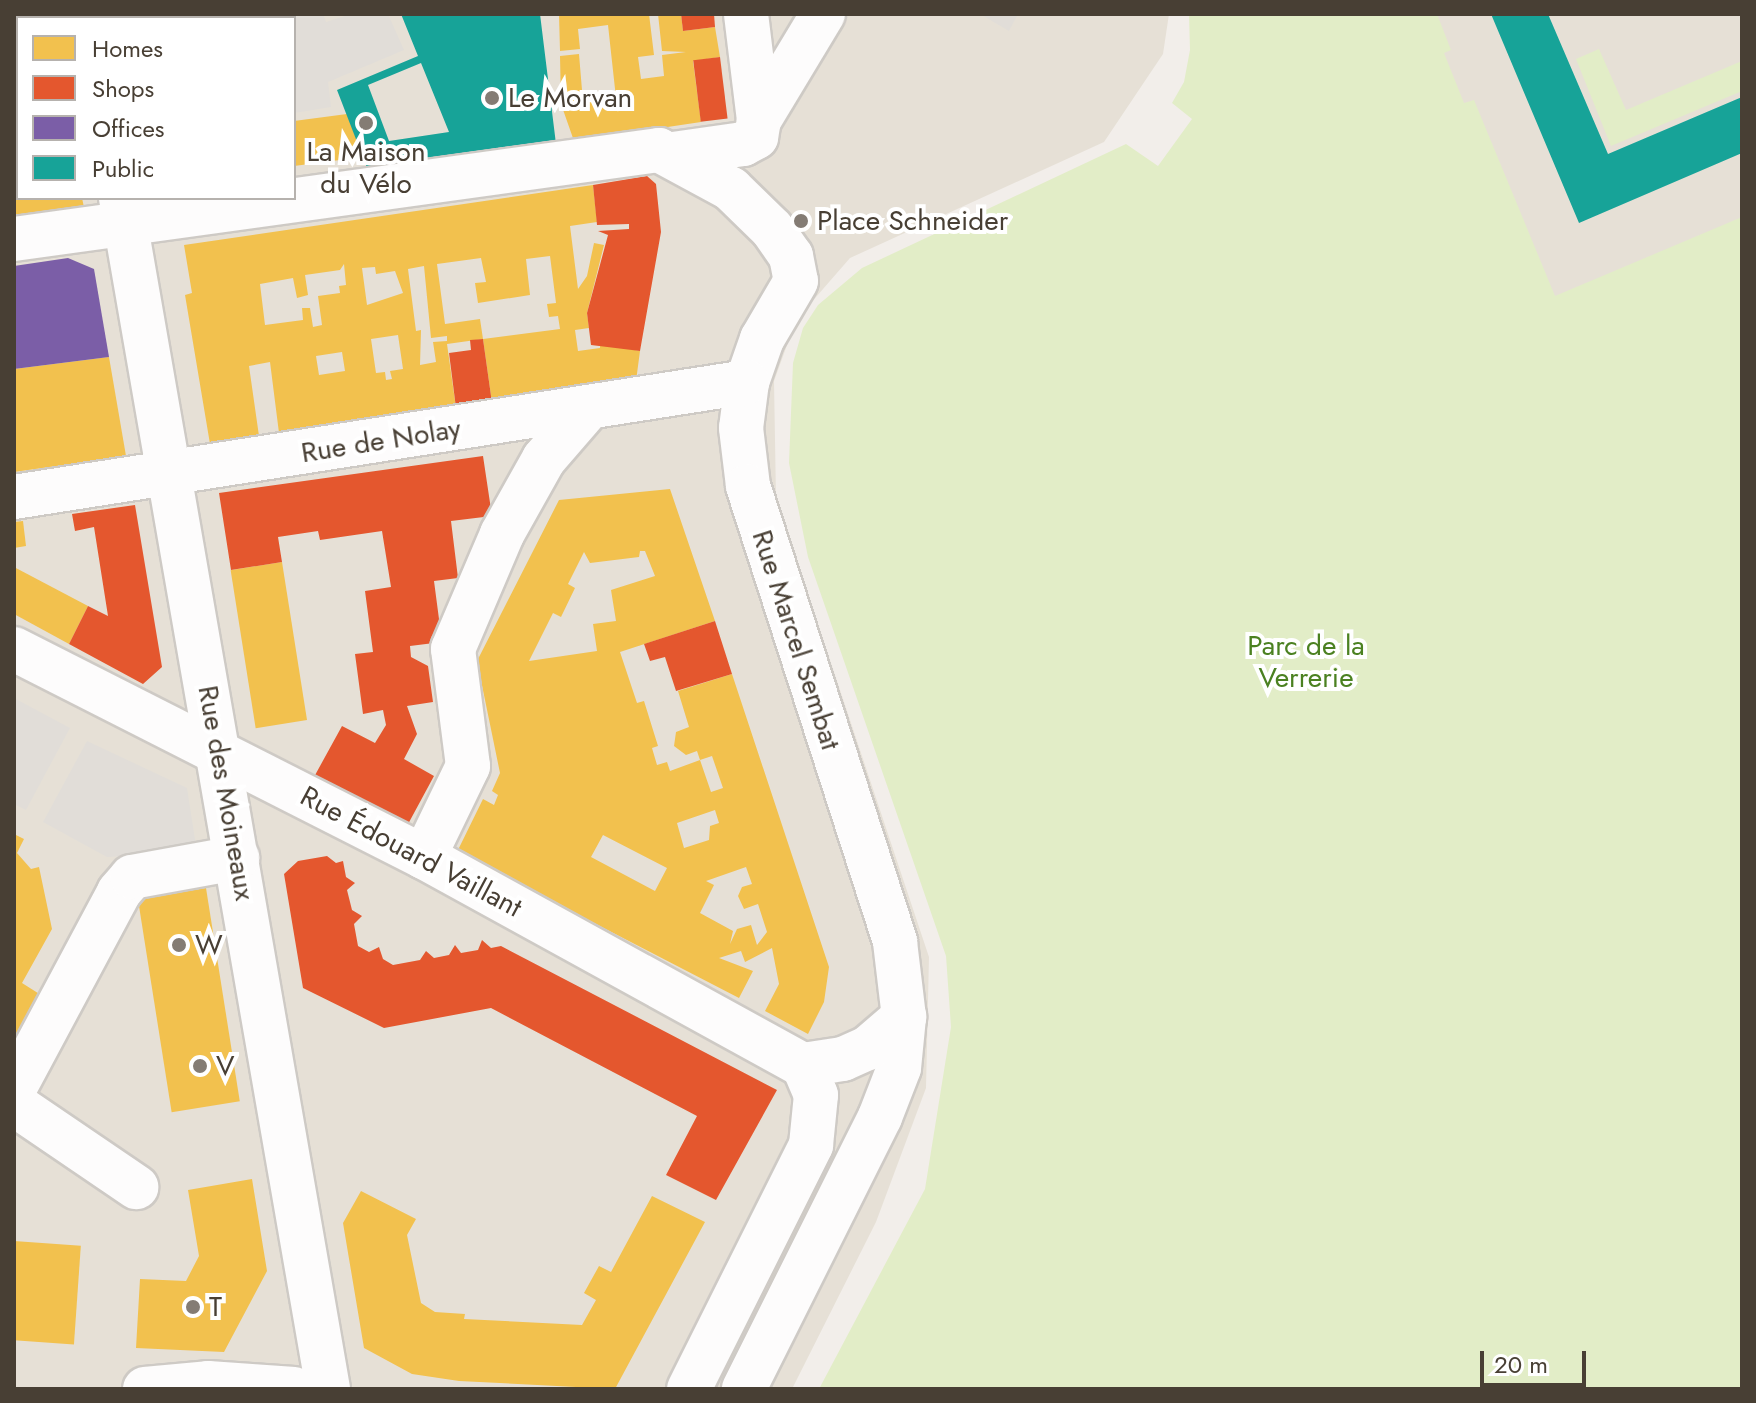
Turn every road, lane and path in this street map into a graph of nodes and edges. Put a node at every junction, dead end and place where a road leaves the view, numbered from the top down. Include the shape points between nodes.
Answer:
1 (746, 14) edge
2 (823, 14) edge
3 (759, 120) junction
4 (673, 154) junction
5 (296, 191) edge
6 (220, 200) edge
7 (124, 211) edge
8 (14, 239) edge
9 (747, 382) junction
10 (589, 407) junction
11 (170, 473) junction
12 (14, 497) edge
13 (14, 649) edge
14 (218, 750) junction
15 (424, 857) junction
16 (237, 858) junction
17 (904, 1017) junction
18 (803, 1065) junction
19 (14, 1089) edge
20 (14, 1104) edge
21 (136, 1187) dead end
22 (145, 1389) edge
23 (294, 1389) edge
24 (328, 1389) edge
25 (689, 1389) edge
26 (744, 1389) edge

1 - 3 street
2 - 3 street
3 - 4 street via 756,137 743,144
4 - 5 street via 638,152
4 - 9 street, Rue Marcel Sembat via 731,189 772,229 794,267 796,281 762,339
6 - 7 street
7 - 8 street
7 - 11 street, Rue des Moineaux
9 - 10 street, Rue de Nolay
9 - 17 street, Rue Marcel Sembat via 741,428 748,486 895,942
10 - 11 street, Rue de Nolay
10 - 15 street via 544,459 502,534 453,649 468,766
11 - 12 street, Rue de Nolay
11 - 14 street, Rue des Moineaux
13 - 14 street, Rue Édouard Vaillant via 162,728
14 - 15 street, Rue Édouard Vaillant
14 - 16 street, Rue des Moineaux
15 - 18 street, Rue Édouard Vaillant
16 - 19 street via 132,877 119,892
16 - 24 street, Rue des Moineaux
17 - 18 street via 868,1048 843,1059
17 - 26 street, Rue Marcel Sembat via 899,1068 880,1117
18 - 25 street via 816,1095 811,1145
20 - 21 street
22 - 23 street via 208,1383

